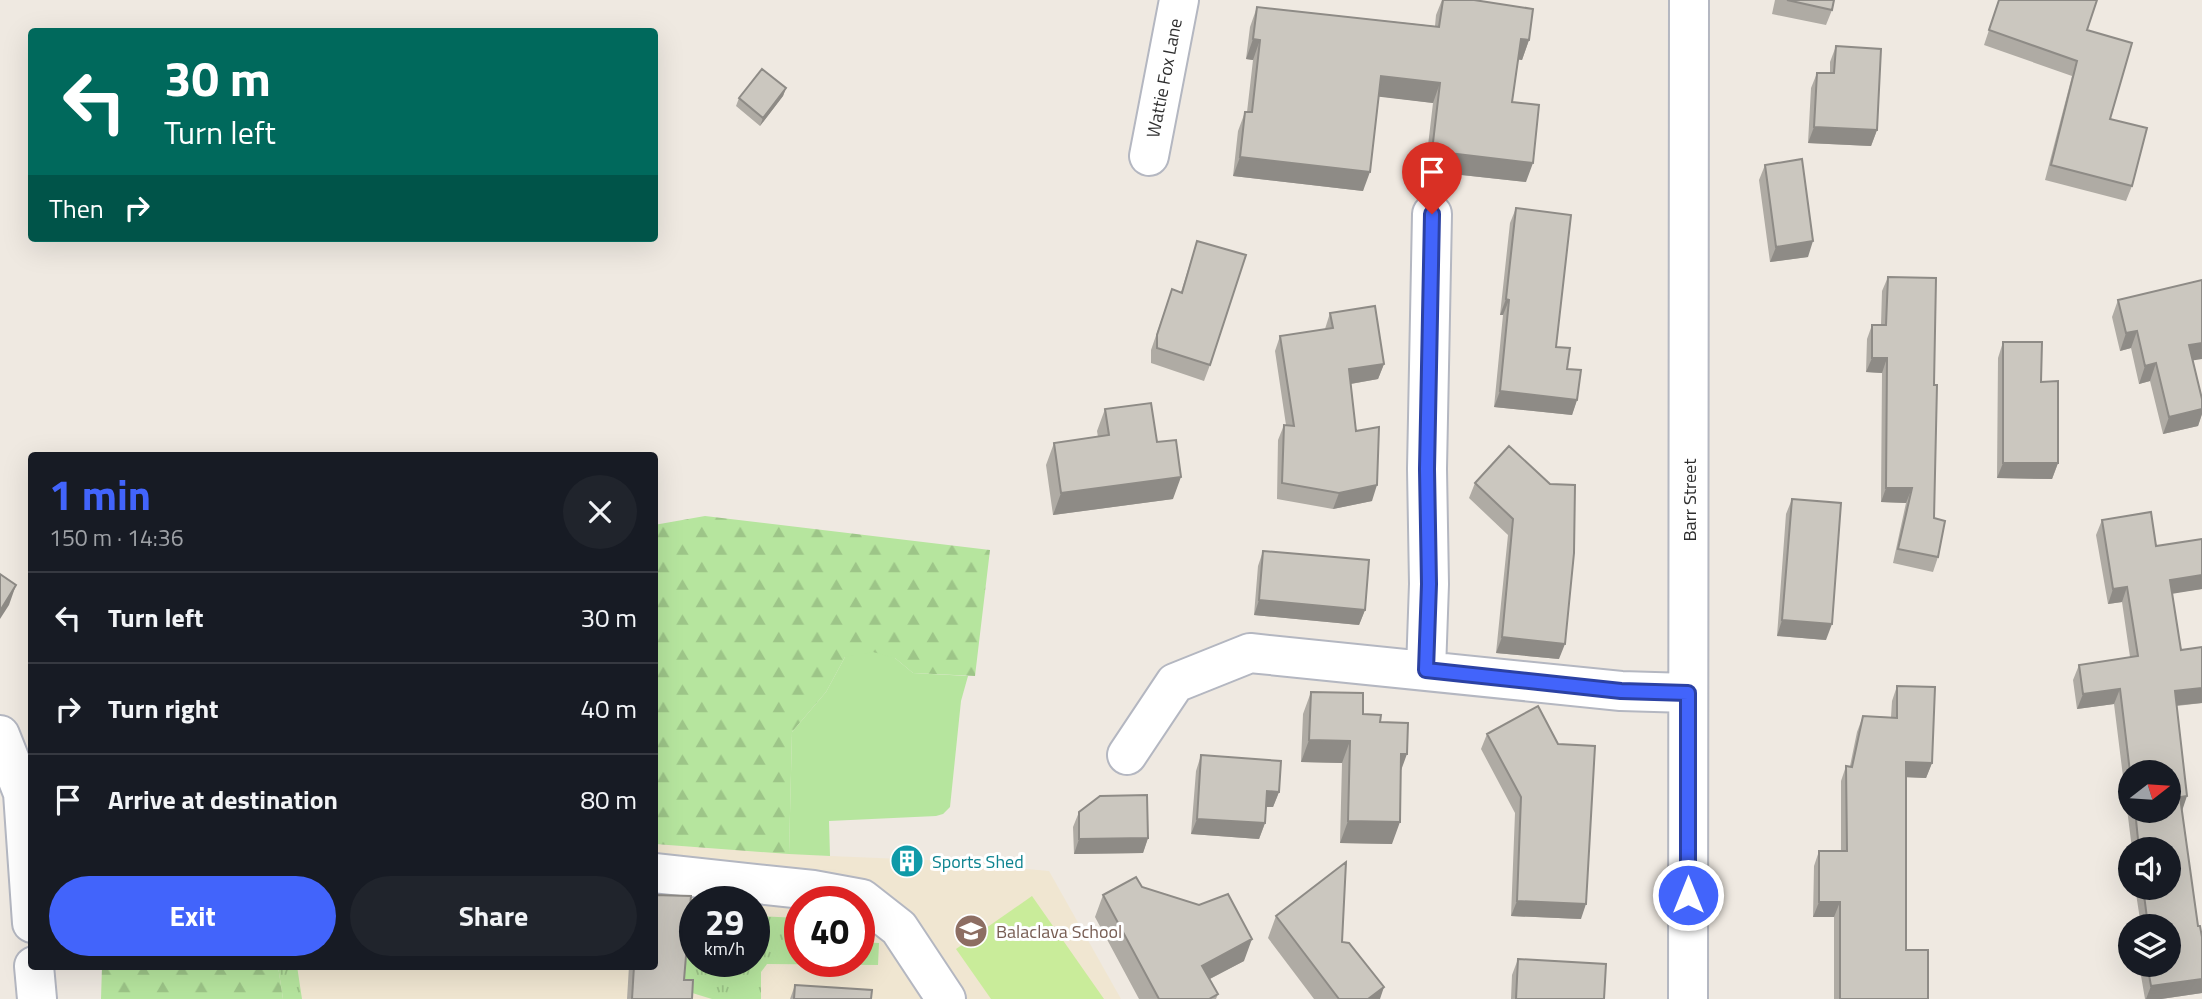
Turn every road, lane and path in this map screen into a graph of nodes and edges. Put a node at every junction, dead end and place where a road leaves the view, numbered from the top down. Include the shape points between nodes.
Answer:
1 (1179, 0) edge
2 (1689, 0) edge
3 (1149, 156) dead end
4 (1432, 214) dead end
5 (1426, 670) junction
6 (1688, 693) junction
7 (0, 735) edge
8 (1127, 755) dead end
9 (28, 865) edge
10 (658, 873) edge
11 (34, 970) edge
12 (37, 999) edge
13 (946, 999) edge
14 (1688, 999) edge

1 - 3 street, Wattie Fox Lane
2 - 6 street, Barr Street
4 - 5 street
5 - 6 street via 1621,691
5 - 8 street via 1250,653 1175,683
6 - 14 street, Barr Street
7 - 9 street via 23,793
10 - 13 street via 862,899 899,928
11 - 12 street

